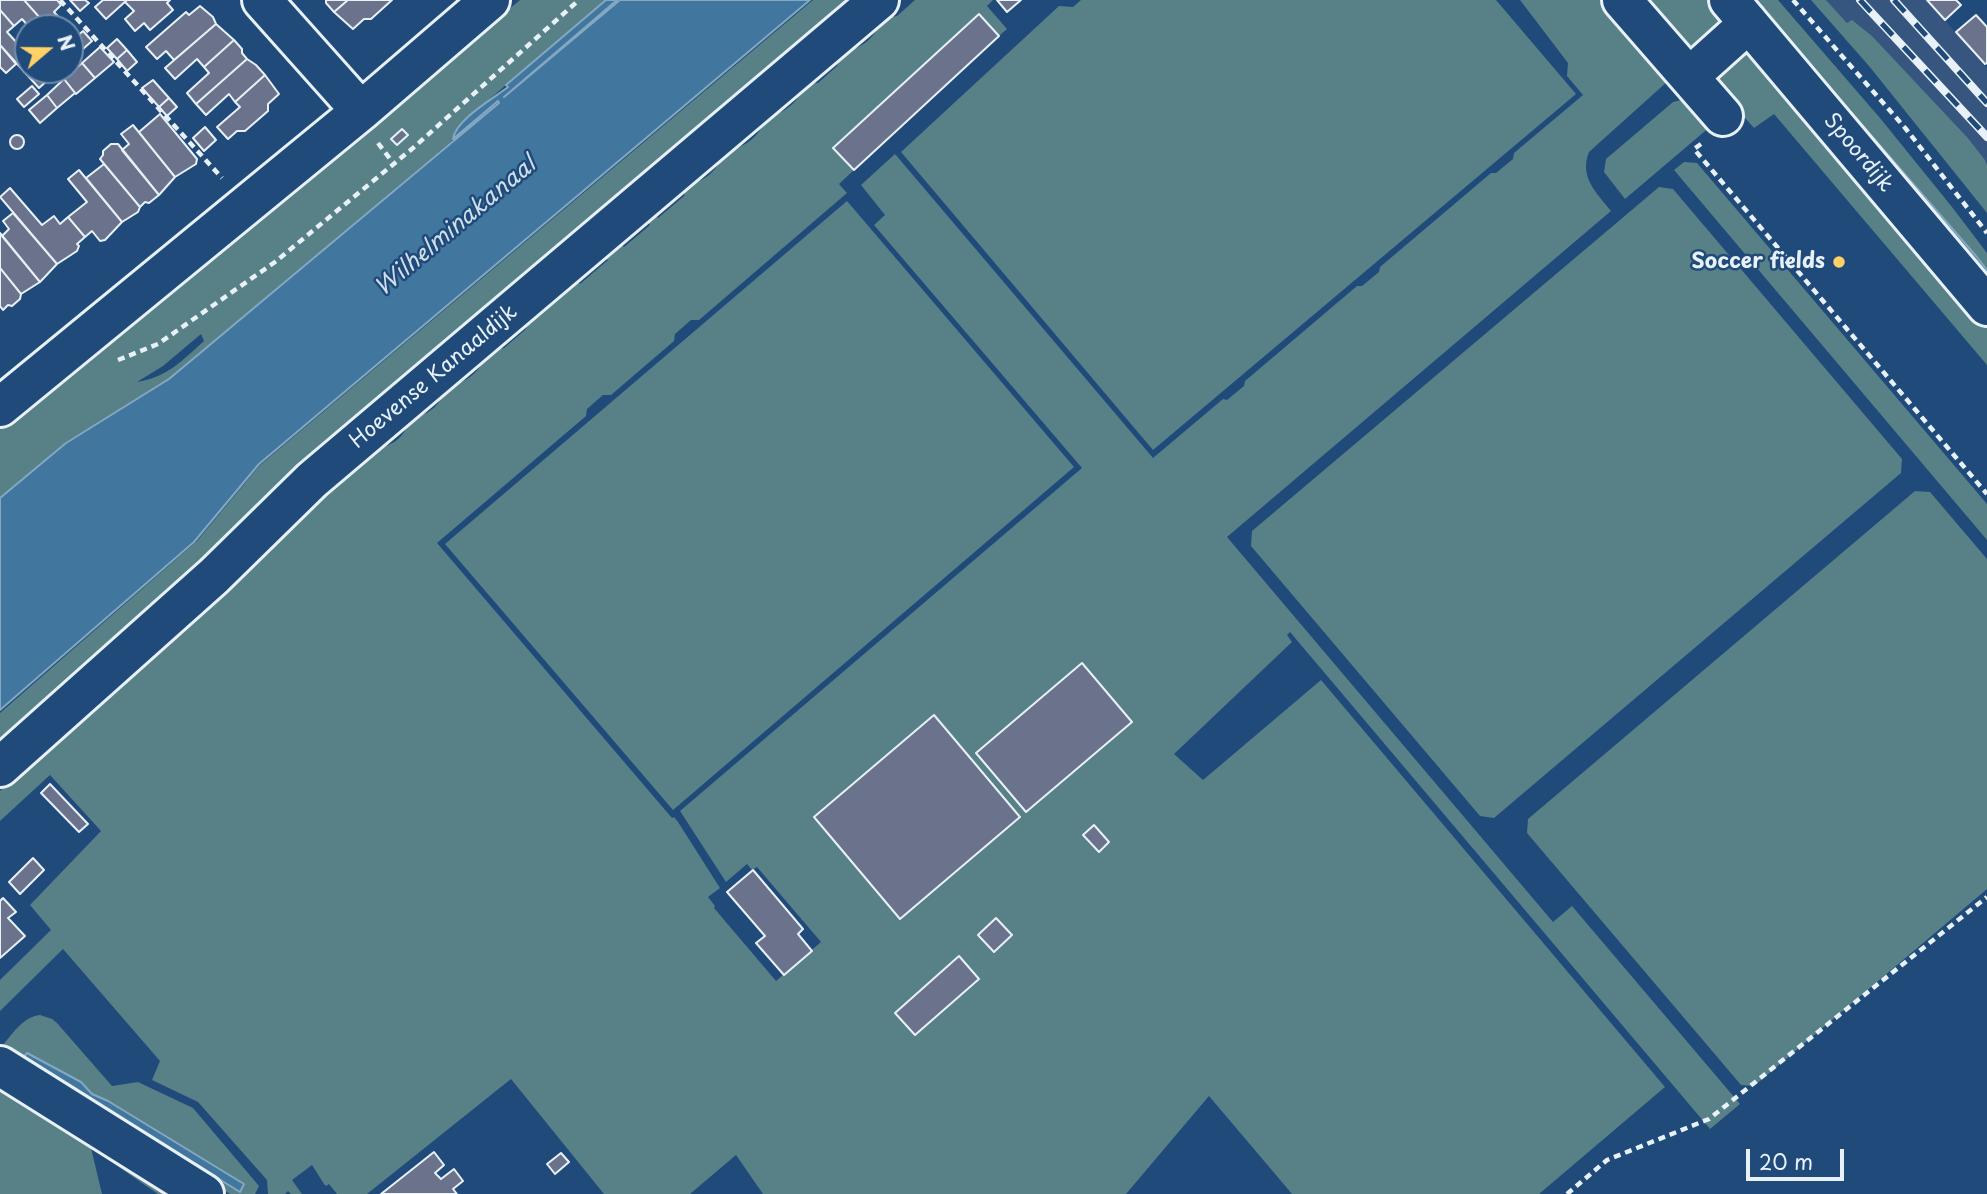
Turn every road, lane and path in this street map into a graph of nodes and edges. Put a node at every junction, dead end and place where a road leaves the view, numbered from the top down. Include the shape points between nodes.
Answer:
1 (60, 0) edge
2 (262, 0) edge
3 (490, 0) edge
4 (579, 0) edge
5 (879, 0) edge
6 (1622, 0) edge
7 (1793, 0) edge
8 (1733, 22) edge
9 (1689, 76) junction
10 (361, 111) junction
11 (1713, 129) joint
12 (246, 205) junction
13 (1987, 233) edge
14 (1987, 306) edge
15 (115, 361) dead end
16 (0, 407) edge
17 (1987, 494) edge
18 (0, 767) edge
19 (1987, 897) edge
20 (0, 1066) edge
21 (204, 1194) edge
22 (1567, 1194) edge

1 - 12 path
2 - 10 street
3 - 10 street
4 - 15 path via 413,148 275,262 158,344
5 - 18 street, Hoevense Kanaaldijk via 312,480 214,576
6 - 9 street
7 - 13 path via 1906,129
8 - 9 street
8 - 14 street, Spoordijk
9 - 11 street
10 - 12 street
11 - 17 path via 1695,149
12 - 16 street
19 - 22 path via 1709,1119 1607,1160
20 - 21 street

